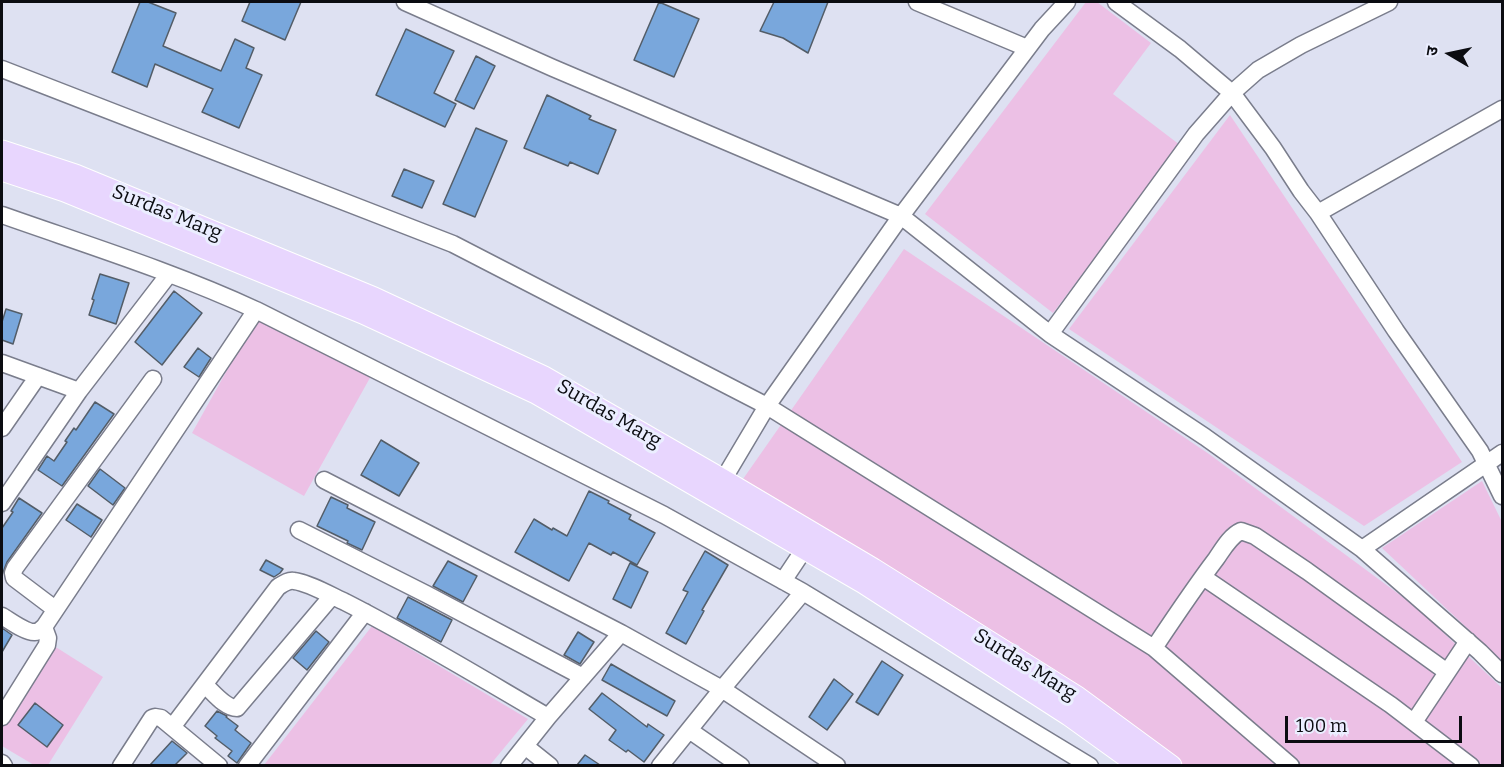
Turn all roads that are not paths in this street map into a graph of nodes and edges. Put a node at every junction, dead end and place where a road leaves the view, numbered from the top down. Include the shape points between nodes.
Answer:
1 (405, 2) edge
2 (917, 2) edge
3 (1067, 2) edge
4 (1116, 2) edge
5 (1389, 2) edge
6 (1027, 48) junction
7 (2, 69) edge
8 (1232, 93) junction
9 (1503, 109) edge
10 (2, 151) edge
11 (2, 170) edge
12 (1318, 213) junction
13 (2, 215) edge
14 (902, 216) junction
15 (169, 274) junction
16 (256, 310) junction
17 (1050, 334) junction
18 (2, 363) edge
19 (38, 376) junction
20 (153, 379) dead end
21 (79, 391) junction
22 (767, 406) junction
23 (2, 428) edge
24 (1503, 453) edge
25 (1486, 464) junction
26 (324, 480) dead end
27 (718, 488) junction
28 (1503, 496) edge
29 (2, 503) edge
30 (299, 530) dead end
31 (805, 548) junction
32 (1362, 549) junction
33 (1203, 577) junction
34 (783, 581) junction
35 (803, 592) junction
36 (332, 596) junction
37 (55, 609) junction
38 (365, 612) junction
39 (2, 616) edge
40 (44, 627) junction
41 (621, 633) junction
42 (1468, 641) junction
43 (1154, 648) junction
44 (1447, 672) junction
45 (1503, 674) edge
46 (584, 677) junction
47 (205, 685) junction
48 (722, 689) junction
49 (2, 717) edge
50 (548, 717) junction
51 (1414, 722) junction
52 (173, 726) junction
53 (689, 730) junction
54 (525, 746) junction
55 (121, 765) edge
56 (219, 765) edge
57 (247, 765) edge
58 (509, 765) edge
59 (550, 765) edge
60 (662, 765) edge
61 (741, 765) edge
62 (837, 765) edge
63 (1090, 765) edge
64 (1140, 765) edge
65 (1172, 765) edge
66 (1291, 765) edge
67 (1471, 765) edge

1 - 14 street
2 - 6 street
3 - 6 street
4 - 8 street
5 - 8 street via 1258,70
6 - 14 street
7 - 22 street via 453,244
8 - 12 street
8 - 17 street via 1196,134
9 - 12 street
10 - 27 main road, Surdas Marg via 75,175 385,303 544,377
11 - 27 main road, Surdas Marg via 65,191 363,313 536,393
12 - 25 street
13 - 15 street
14 - 17 street
14 - 22 street
15 - 16 street
15 - 21 street
16 - 34 street via 664,514
16 - 37 street
17 - 32 street via 1205,437
18 - 19 street
19 - 21 street
19 - 23 street
20 - 37 street via 15,568 14,578
21 - 29 street
22 - 27 street
22 - 43 street
24 - 25 street
25 - 28 street
25 - 32 street
26 - 41 street
27 - 31 main road, Surdas Marg
27 - 65 main road, Surdas Marg via 873,569 1077,697
30 - 46 street
31 - 34 street
31 - 64 main road, Surdas Marg via 1069,715
32 - 42 street
33 - 43 street
33 - 44 street via 1235,534 1247,532
33 - 51 street
34 - 35 street
35 - 48 street
35 - 63 street
36 - 38 street
36 - 47 street via 303,583 284,582
36 - 47 street via 237,708 229,706
37 - 40 street
38 - 50 street
38 - 57 street
39 - 40 street via 33,633
40 - 49 street via 46,645
41 - 46 street
41 - 48 street
42 - 44 street
42 - 45 street
43 - 66 street
44 - 51 street
46 - 50 street
47 - 52 street
48 - 53 street
48 - 62 street
50 - 54 street
51 - 67 street
52 - 55 street via 161,718 152,718
52 - 56 street
53 - 60 street
53 - 61 street
54 - 58 street
54 - 59 street

